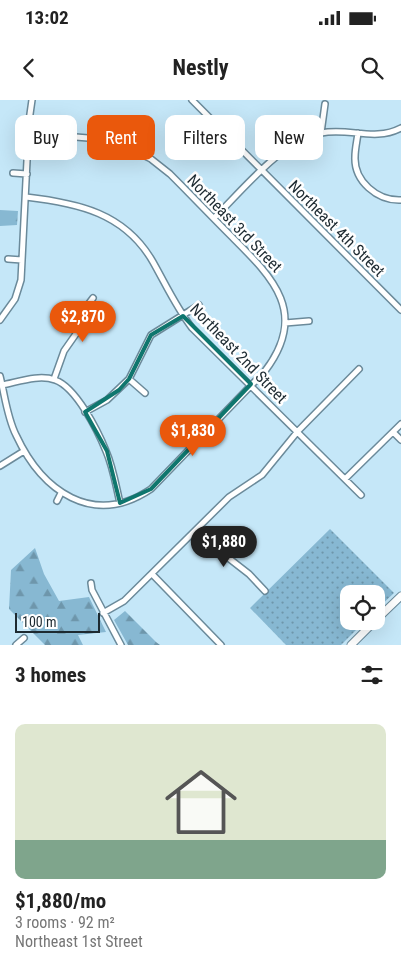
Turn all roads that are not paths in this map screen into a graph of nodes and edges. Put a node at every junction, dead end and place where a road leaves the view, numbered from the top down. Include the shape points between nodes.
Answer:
1 (32, 100) edge
2 (192, 100) edge
3 (325, 104) dead end
4 (30, 115) edge
5 (323, 118) edge
6 (401, 128) edge
7 (323, 132) edge
8 (358, 133) junction
9 (27, 160) edge
10 (150, 160) edge
11 (275, 160) edge
12 (262, 171) junction
13 (13, 174) dead end
14 (27, 174) junction
15 (26, 197) junction
16 (401, 200) edge
17 (214, 218) junction
18 (8, 259) dead end
19 (22, 260) junction
20 (92, 298) dead end
21 (401, 300) edge
22 (199, 305) dead end
23 (396, 305) junction
24 (401, 310) edge
25 (183, 316) junction
26 (0, 320) edge
27 (309, 321) dead end
28 (285, 323) junction
29 (359, 369) dead end
30 (0, 376) edge
31 (54, 379) junction
32 (129, 380) junction
33 (251, 384) junction
34 (2, 385) junction
35 (145, 393) dead end
36 (85, 412) junction
37 (401, 424) edge
38 (298, 431) junction
39 (393, 432) junction
40 (401, 440) edge
41 (24, 451) junction
42 (0, 466) edge
43 (345, 479) junction
44 (61, 494) junction
45 (361, 495) dead end
46 (57, 500) dead end
47 (120, 503) junction
48 (195, 532) junction
49 (152, 574) junction
50 (91, 583) dead end
51 (265, 591) dead end
52 (401, 596) edge
53 (104, 612) junction
54 (385, 612) edge
55 (367, 630) edge
56 (24, 638) dead end
57 (16, 645) edge
58 (121, 645) edge
59 (221, 645) edge
60 (351, 645) edge

1 - 4 street
2 - 12 street, Northeast 4th Street
3 - 5 street
6 - 8 street via 378,136
7 - 8 street
8 - 16 street via 355,163 363,182 378,195
9 - 14 street
10 - 17 street, Northeast 3rd Street
11 - 12 street
12 - 17 street
12 - 23 street, Northeast 4th Street
13 - 14 street
14 - 15 street
15 - 19 street
15 - 25 street, Northeast 2nd Street via 80,205 120,224 145,249
17 - 28 street, Northeast 3rd Street via 270,276 282,300
18 - 19 street
19 - 26 street via 18,293
20 - 31 street via 78,331 64,351
21 - 23 street
22 - 25 street
23 - 24 street, Northeast 4th Street
25 - 32 street via 151,335
25 - 33 street, Northeast 2nd Street
27 - 28 street
28 - 33 street, Northeast 3rd Street via 273,360
29 - 38 street
30 - 34 street
31 - 34 street via 39,377
31 - 36 street via 68,387
32 - 35 street
32 - 36 street via 107,400
33 - 38 street, Northeast 2nd Street
33 - 47 street, Northeast 3rd Street via 151,488 136,499
34 - 41 street via 9,417
36 - 47 street via 107,451
37 - 39 street
38 - 43 street, Northeast 2nd Street
38 - 48 street via 262,475 229,497
39 - 40 street
39 - 43 street
41 - 42 street
41 - 44 street
43 - 45 street, Northeast 2nd Street
44 - 46 street
44 - 47 street, Northeast 3rd Street via 101,506
48 - 49 street
48 - 51 street via 249,574
49 - 53 street via 124,601
49 - 59 street
50 - 53 street
52 - 54 street
53 - 58 street
55 - 60 street
56 - 57 street

